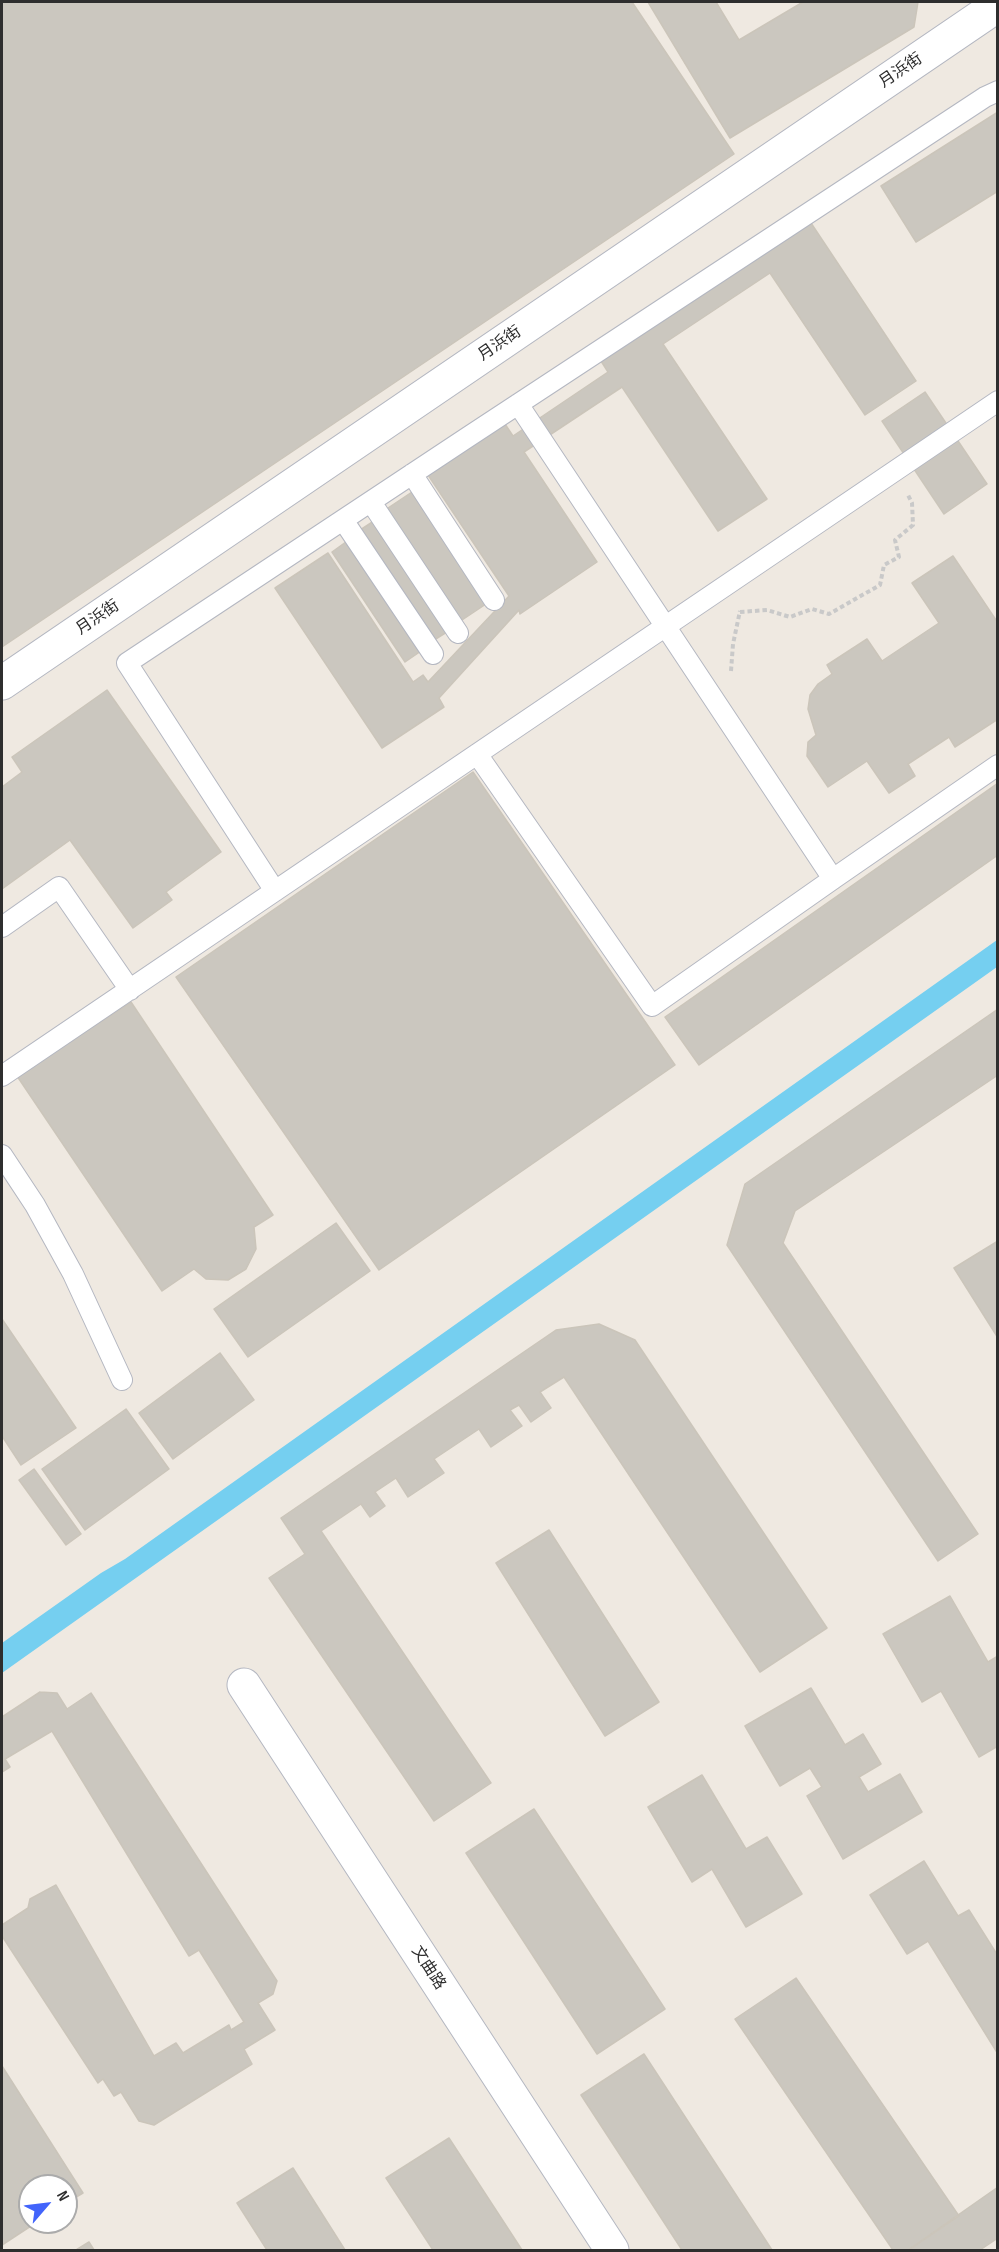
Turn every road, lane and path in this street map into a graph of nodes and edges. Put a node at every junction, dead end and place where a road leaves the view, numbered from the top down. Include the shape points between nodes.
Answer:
1 (998, 5) edge
2 (998, 91) edge
3 (998, 401) edge
4 (518, 404) junction
5 (895, 470) junction
6 (412, 474) junction
7 (370, 502) junction
8 (343, 520) junction
9 (494, 600) dead end
10 (743, 604) dead end
11 (740, 612) junction
12 (665, 627) junction
13 (458, 633) dead end
14 (433, 654) dead end
15 (730, 680) dead end
16 (2, 683) edge
17 (477, 754) junction
18 (998, 765) edge
19 (833, 879) junction
20 (275, 891) junction
21 (2, 927) edge
22 (130, 990) junction
23 (2, 1076) edge
24 (2, 1155) edge
25 (123, 1380) dead end
26 (244, 1685) dead end
27 (612, 2250) edge

1 - 16 street, 月浜街
2 - 4 lane
3 - 5 lane
4 - 6 lane
4 - 12 lane
5 - 11 path via 912,503 913,525 895,540 899,557 884,566 880,585 829,614 812,609 790,617 767,610
5 - 12 lane
6 - 7 lane
6 - 9 lane
7 - 8 lane
7 - 13 lane
8 - 14 lane
8 - 20 lane via 127,663
10 - 11 path
11 - 15 path
12 - 17 lane
12 - 19 lane
17 - 19 lane via 652,1006
17 - 20 lane
18 - 19 lane
20 - 22 lane
21 - 22 lane via 59,887
22 - 23 lane
24 - 25 lane via 74,1274
26 - 27 street, 文曲路

